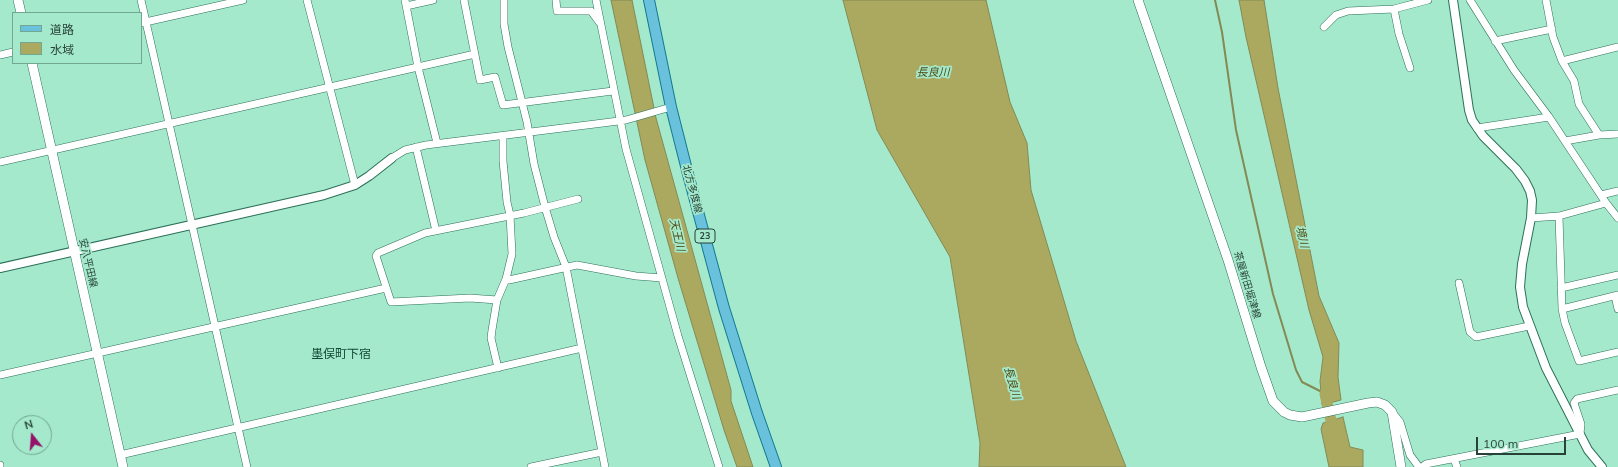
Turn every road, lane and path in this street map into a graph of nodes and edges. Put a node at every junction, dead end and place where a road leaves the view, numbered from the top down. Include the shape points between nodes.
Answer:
1 (18, 0) edge
2 (141, 0) edge
3 (243, 0) edge
4 (307, 0) edge
5 (433, 0) edge
6 (464, 0) edge
7 (504, 0) edge
8 (556, 0) edge
9 (596, 0) edge
10 (648, 0) edge
11 (1138, 0) edge
12 (1428, 0) edge
13 (1453, 0) edge
14 (1470, 0) edge
15 (1546, 0) edge
16 (405, 3) edge
17 (1394, 9) junction
18 (21, 12) edge
19 (143, 22) edge
20 (602, 24) junction
21 (1324, 27) dead end
22 (1552, 29) junction
23 (1495, 41) junction
24 (1618, 47) edge
25 (12, 52) edge
26 (475, 54) junction
27 (0, 55) edge
28 (1562, 61) junction
29 (32, 64) edge
30 (418, 67) junction
31 (1410, 68) dead end
32 (329, 87) junction
33 (613, 91) junction
34 (522, 101) junction
35 (668, 108) junction
36 (1549, 117) junction
37 (623, 120) junction
38 (168, 123) junction
39 (1477, 128) junction
40 (529, 132) junction
41 (1618, 134) edge
42 (1599, 135) junction
43 (503, 136) junction
44 (1565, 141) junction
45 (437, 143) junction
46 (416, 147) junction
47 (52, 150) junction
48 (392, 158) joint
49 (0, 162) edge
50 (355, 185) junction
51 (1618, 191) edge
52 (1602, 195) junction
53 (578, 199) dead end
54 (1606, 203) junction
55 (545, 207) junction
56 (510, 215) junction
57 (1559, 216) junction
58 (1531, 218) junction
59 (1618, 218) edge
60 (191, 225) junction
61 (436, 231) junction
62 (74, 251) junction
63 (566, 267) junction
64 (0, 268) edge
65 (1618, 275) edge
66 (662, 278) junction
67 (506, 279) junction
68 (1459, 283) dead end
69 (386, 288) junction
70 (1560, 288) junction
71 (1617, 295) edge
72 (498, 300) junction
73 (1562, 309) junction
74 (1618, 309) edge
75 (1529, 326) junction
76 (215, 327) junction
77 (582, 348) junction
78 (1618, 352) edge
79 (97, 353) junction
80 (498, 368) junction
81 (0, 375) edge
82 (1618, 390) edge
83 (1392, 412) junction
84 (238, 428) junction
85 (1580, 434) junction
86 (602, 452) junction
87 (120, 455) junction
88 (1454, 459) junction
89 (123, 467) edge
90 (247, 467) edge
91 (531, 467) edge
92 (605, 467) edge
93 (719, 467) edge
94 (776, 467) edge
95 (1401, 467) edge
96 (1419, 467) edge
97 (1422, 467) edge
98 (1457, 467) edge
99 (1602, 467) edge

1 - 18 main road
2 - 19 street
3 - 19 street
4 - 32 street
5 - 16 street
6 - 26 street
7 - 34 street via 504,24 508,47
8 - 20 street via 556,11 591,10
9 - 20 street
10 - 35 main road, 北方多度線 / 23
11 - 83 main road, 茶屋新田堀津線 via 1275,405 1290,415 1302,417 1377,402
12 - 17 street
13 - 39 street via 1469,110
14 - 23 street
15 - 22 street
16 - 30 street
17 - 21 street via 1348,11 1336,15
17 - 31 street
19 - 38 street
20 - 33 street
22 - 23 street
22 - 28 street
23 - 36 street
24 - 28 street
25 - 27 street
26 - 30 street
26 - 34 street via 480,80 495,77 503,105
28 - 42 street via 1574,81 1579,104
29 - 47 main road, 安八平田線
30 - 32 street
30 - 45 street
32 - 38 street
32 - 50 street
33 - 34 street
33 - 37 street
34 - 40 street
35 - 37 street
35 - 94 main road, 北方多度線 / 23 via 724,308
36 - 39 street
36 - 44 street
37 - 40 street
37 - 66 street via 649,235
38 - 47 street
38 - 60 street
39 - 58 street via 1525,180 1532,200
40 - 43 street
40 - 55 street
41 - 42 street
42 - 44 street
43 - 45 street
43 - 56 street via 503,162
44 - 52 street
45 - 46 street
46 - 48 street via 404,150
46 - 61 street
47 - 49 street
47 - 62 main road, 安八平田線
48 - 50 street
50 - 60 street via 324,195
51 - 52 street
52 - 54 street
53 - 55 street
54 - 57 street
54 - 59 street
55 - 56 street
55 - 63 street
56 - 61 street
56 - 67 street via 512,254
57 - 58 street
57 - 70 street
58 - 75 street via 1520,287
60 - 62 street
60 - 76 street
61 - 69 street via 425,233 378,253 376,256
62 - 64 street
62 - 79 main road, 安八平田線
63 - 66 street via 576,265
63 - 67 street
63 - 77 street
65 - 70 street
66 - 93 street
67 - 72 street
68 - 75 street via 1470,332 1476,337
69 - 72 street via 391,302 396,303 470,298
69 - 76 street
70 - 73 street
71 - 73 street
71 - 74 street
72 - 80 street via 491,338
73 - 78 street via 1579,361
75 - 85 street via 1546,368
76 - 79 street
76 - 84 street
77 - 80 street
77 - 86 street
79 - 81 street
79 - 87 main road, 安八平田線
80 - 84 street
82 - 85 street via 1577,399 1574,403 1581,424
83 - 95 main road
83 - 96 street via 1400,422 1410,455
84 - 87 street
84 - 90 street
85 - 88 street
85 - 99 street via 1592,456
86 - 91 street
86 - 92 street
87 - 89 main road, 安八平田線
88 - 97 street
88 - 98 street

